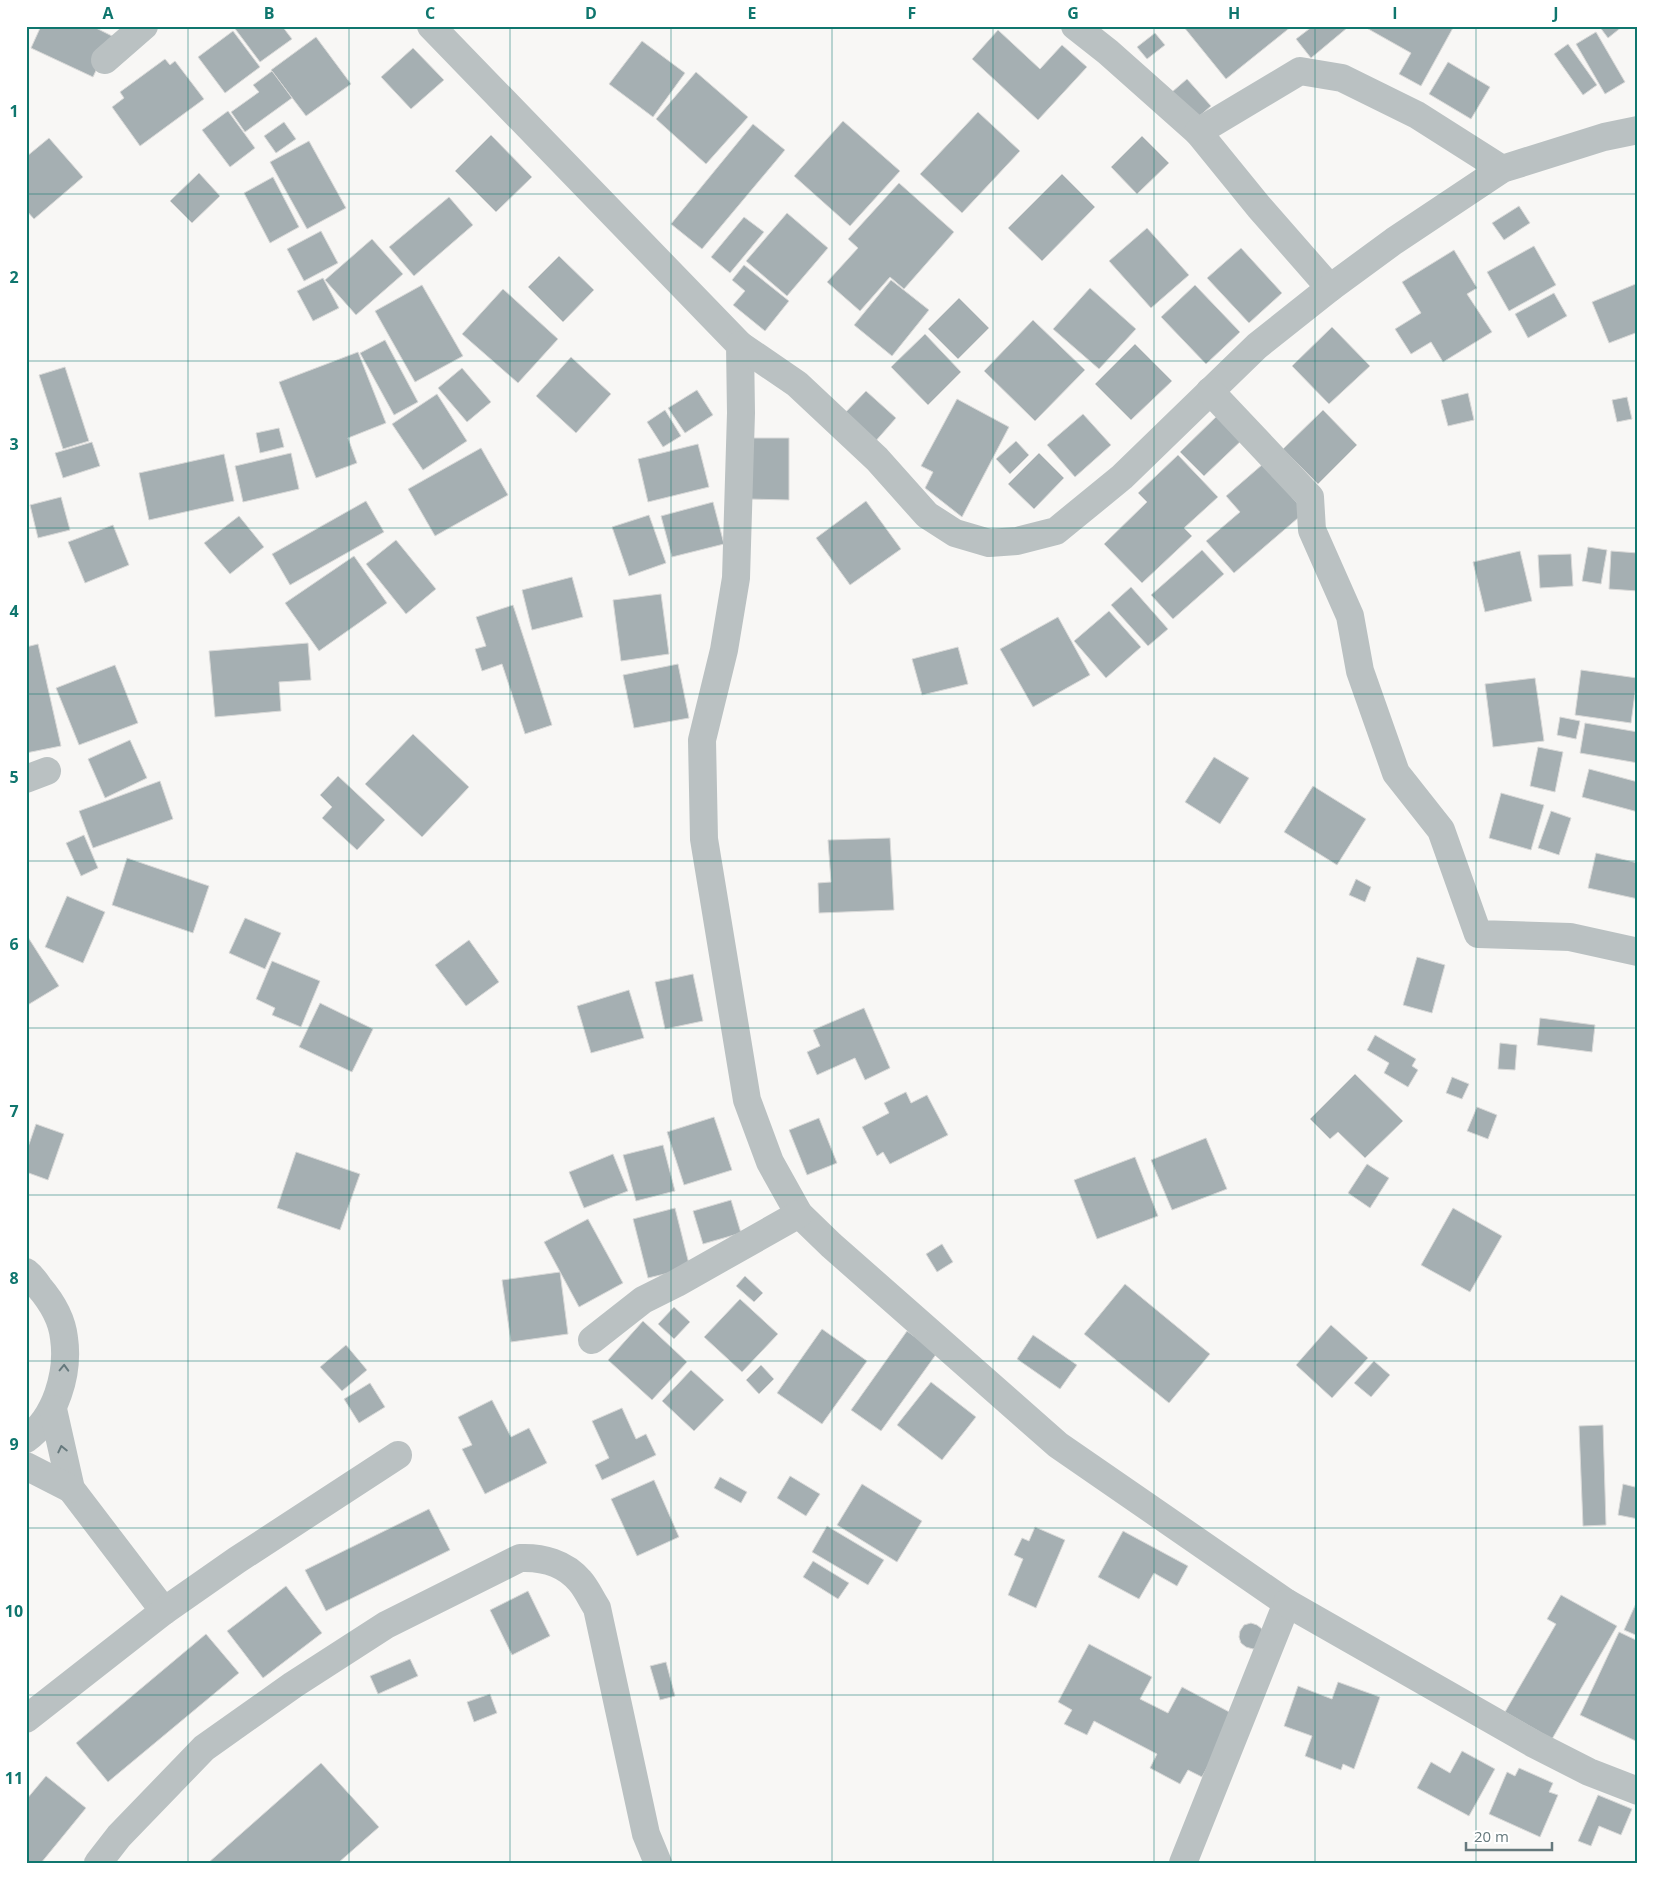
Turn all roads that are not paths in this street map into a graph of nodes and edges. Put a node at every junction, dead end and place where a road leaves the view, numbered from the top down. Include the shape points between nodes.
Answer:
1 (144, 26) edge
2 (431, 26) edge
3 (1075, 26) edge
4 (105, 60) dead end
5 (1638, 130) edge
6 (1198, 132) junction
7 (1502, 169) junction
8 (1330, 288) junction
9 (740, 345) junction
10 (1210, 391) junction
11 (1638, 952) edge
12 (799, 1214) junction
13 (26, 1272) edge
14 (592, 1340) dead end
15 (53, 1409) junction
16 (26, 1439) edge
17 (398, 1455) dead end
18 (26, 1466) edge
19 (71, 1489) junction
20 (1287, 1603) junction
21 (164, 1611) junction
22 (26, 1719) edge
23 (1638, 1791) edge
24 (98, 1863) edge
25 (658, 1863) edge
26 (1183, 1863) edge

1 - 4 street
2 - 9 street
3 - 6 street
5 - 7 street
6 - 7 street via 1300,71 1342,78 1417,115
6 - 8 street
7 - 8 street
8 - 10 street via 1257,346
9 - 10 street via 797,384 877,459 927,515 955,533 989,543 1017,541 1056,531 1122,476
9 - 12 street via 736,578 724,650 702,740 704,839 747,1100 770,1162
10 - 11 street via 1310,497 1312,530 1350,616 1360,671 1396,773 1441,830 1478,934 1570,938
12 - 14 street via 643,1300
12 - 20 street via 1058,1445
15 -> 13 street via 64,1374 64,1337 52,1303
15 - 16 street
19 -> 15 street
17 - 21 street
18 - 19 street
19 - 21 street
20 - 23 street via 1534,1744 1589,1772
20 - 26 street
21 - 22 street
24 - 25 street via 118,1836 204,1748 293,1685 386,1625 520,1558 538,1557 562,1566 580,1581 597,1608 646,1834

